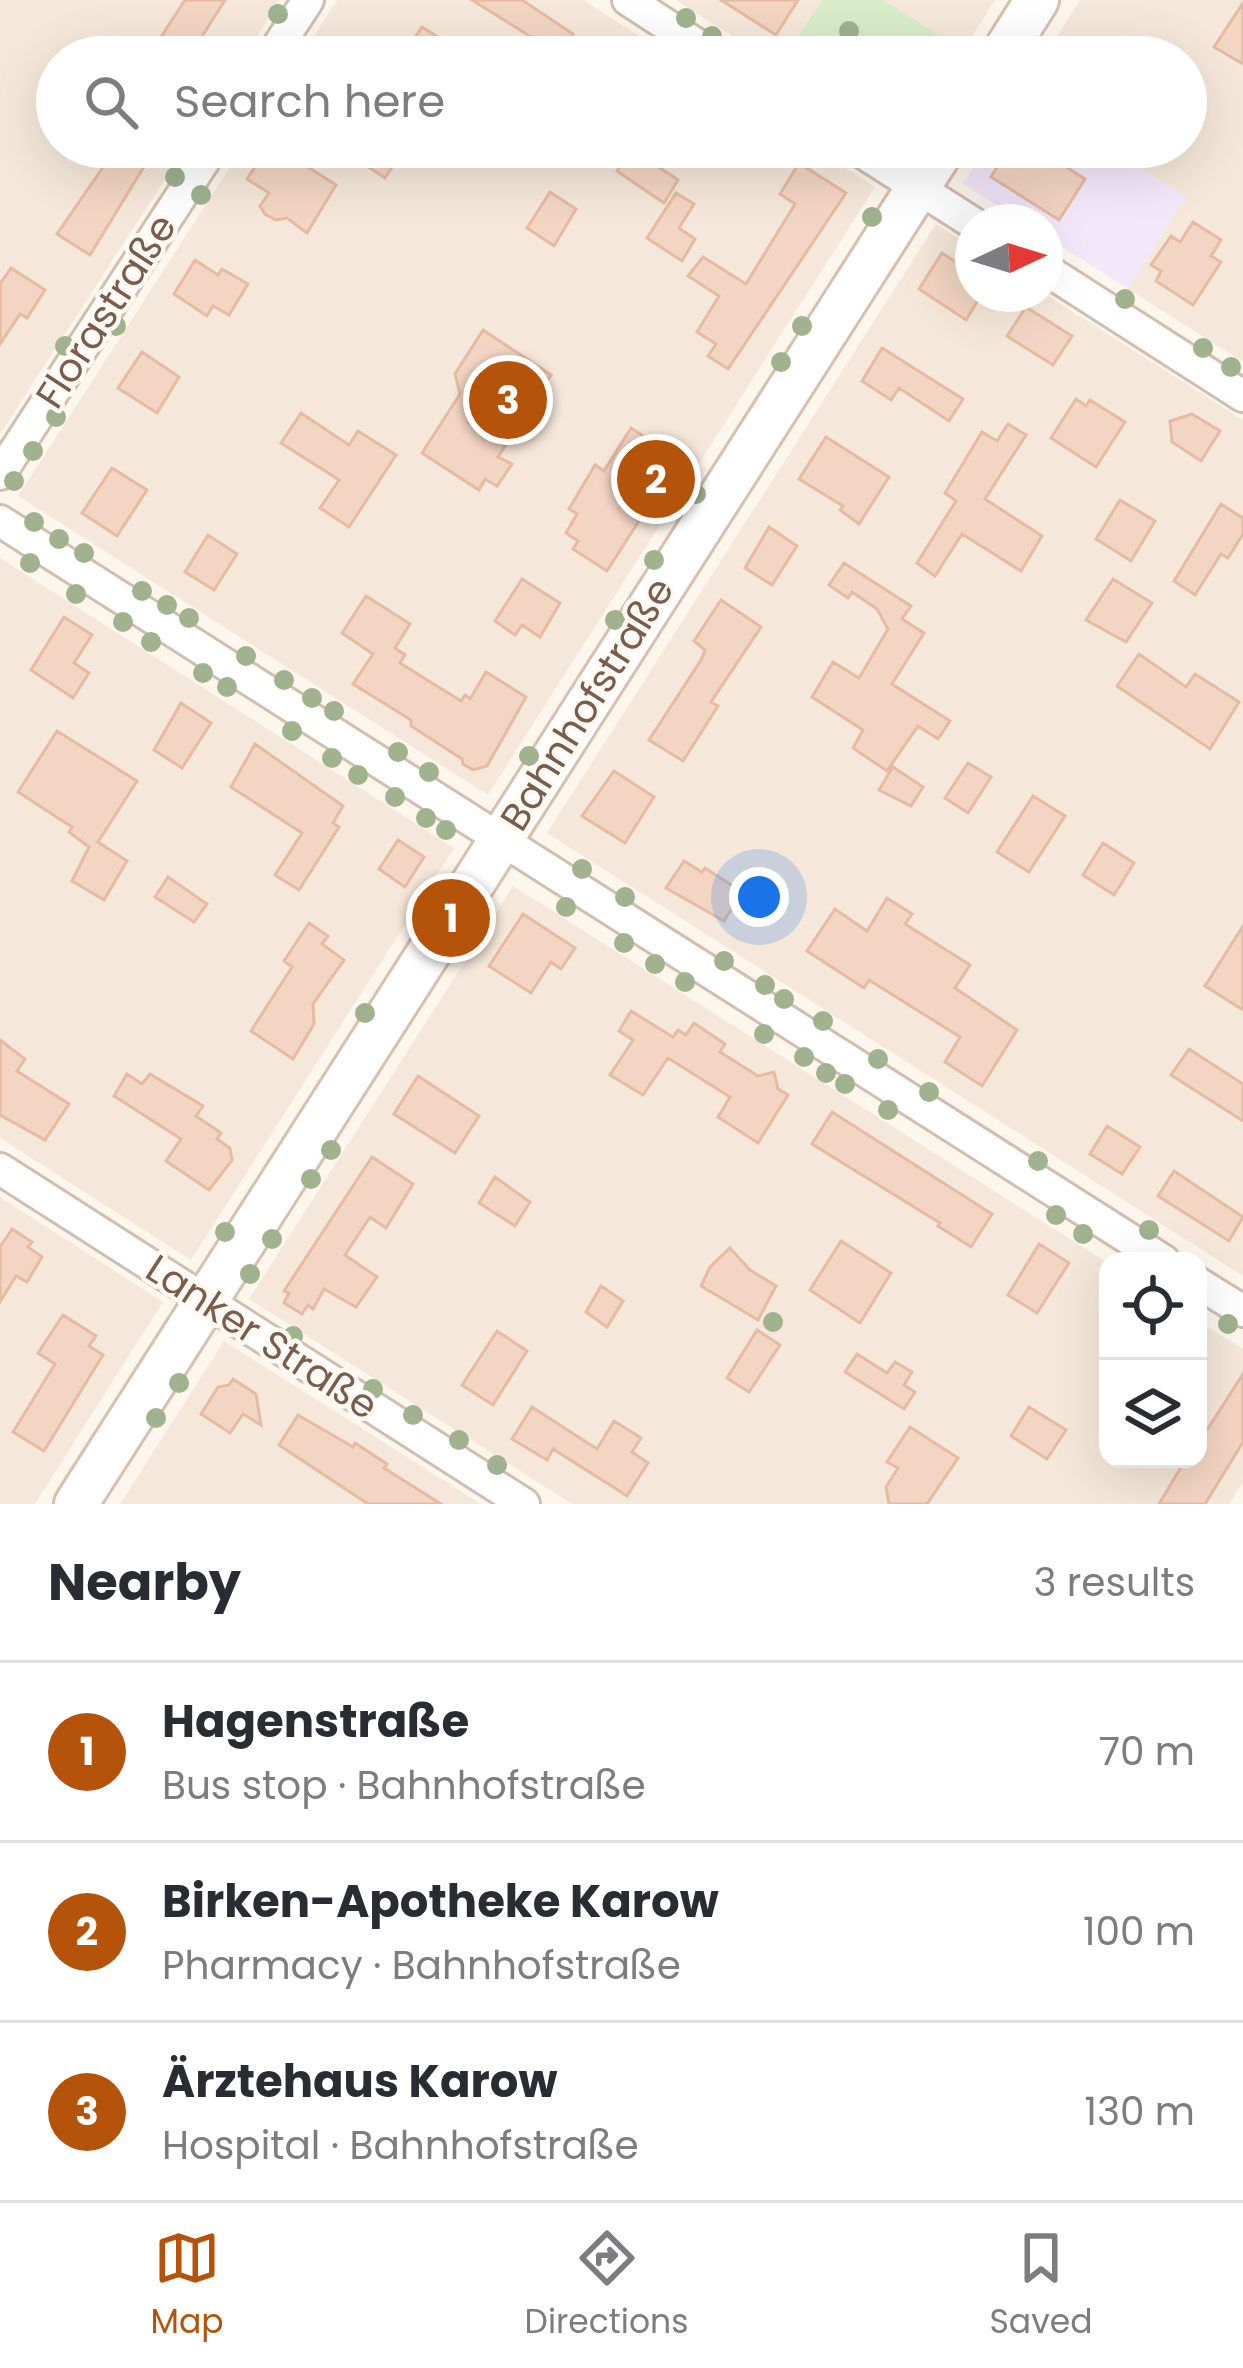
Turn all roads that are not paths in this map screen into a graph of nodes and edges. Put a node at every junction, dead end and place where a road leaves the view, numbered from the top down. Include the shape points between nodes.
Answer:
1 (308, 0) edge
2 (628, 0) edge
3 (1036, 0) edge
4 (285, 36) edge
5 (684, 36) edge
6 (1013, 36) edge
7 (199, 168) edge
8 (887, 168) edge
9 (931, 168) edge
10 (918, 188) junction
11 (955, 212) edge
12 (1063, 281) edge
13 (1243, 396) edge
14 (0, 474) edge
15 (0, 521) edge
16 (501, 840) junction
17 (0, 1169) edge
18 (1150, 1252) edge
19 (1207, 1288) edge
20 (206, 1301) junction
21 (1243, 1311) edge
22 (76, 1504) edge
23 (524, 1504) edge

1 - 4 street
2 - 5 street
3 - 6 main road
7 - 14 street, Florastraße
8 - 10 street
9 - 10 main road, Bahnhofstraße
10 - 11 street
10 - 16 main road, Bahnhofstraße
12 - 13 street
15 - 16 street
16 - 18 street
16 - 20 main road, Bahnhofstraße
17 - 20 street, Lanker Straße
19 - 21 street
20 - 22 main road, Bahnhofstraße
20 - 23 street, Lanker Straße

